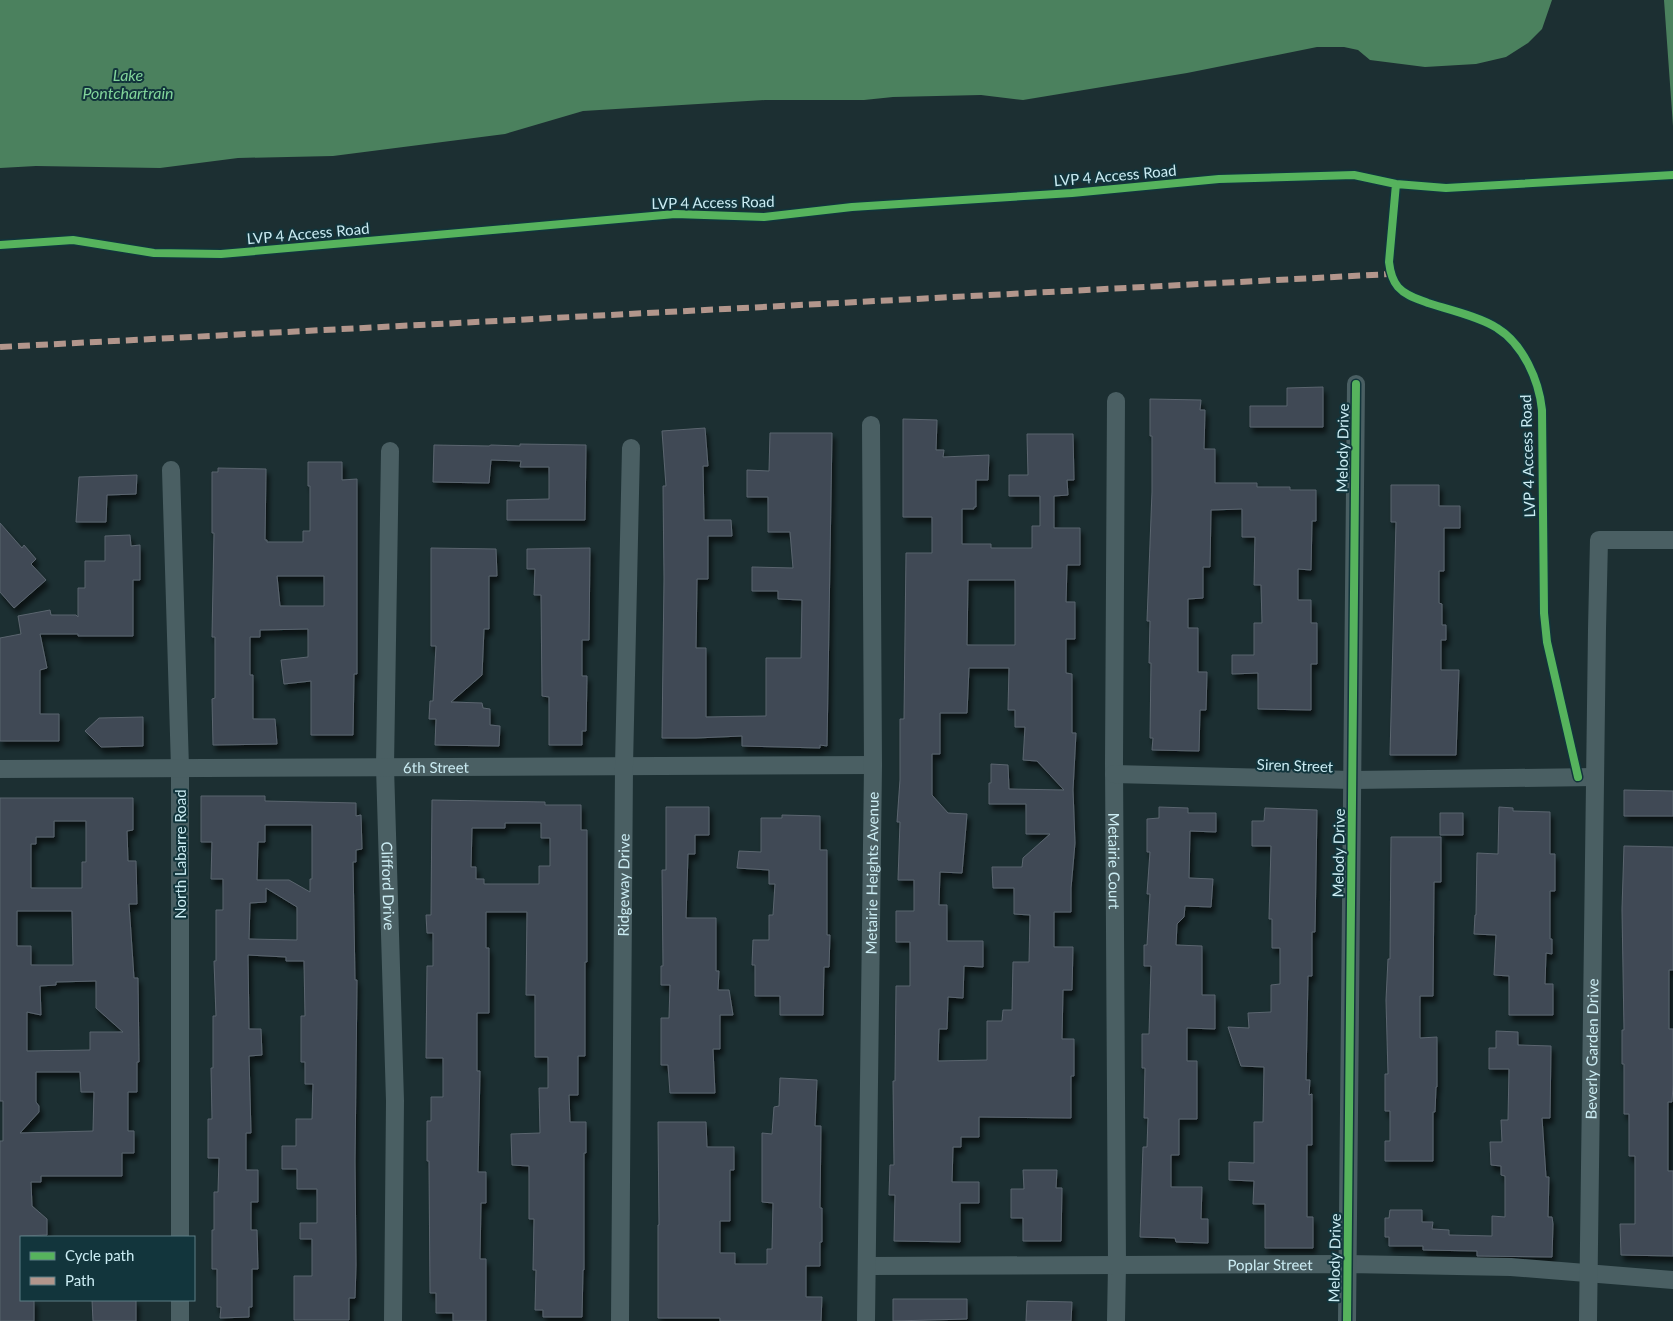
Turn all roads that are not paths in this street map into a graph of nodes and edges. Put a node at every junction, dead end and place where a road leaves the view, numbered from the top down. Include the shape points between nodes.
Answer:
1 (1356, 384) dead end
2 (1116, 401) dead end
3 (871, 425) dead end
4 (631, 448) dead end
5 (390, 451) dead end
6 (172, 470) dead end
7 (1673, 540) edge
8 (873, 765) junction
9 (624, 766) junction
10 (385, 767) junction
11 (180, 768) junction
12 (0, 769) edge
13 (1114, 774) junction
14 (1595, 777) junction
15 (1352, 780) junction
16 (180, 1236) edge
17 (1348, 1264) junction
18 (1117, 1265) junction
19 (868, 1266) junction
20 (1588, 1273) junction
21 (1673, 1280) edge
22 (180, 1301) edge
23 (180, 1321) edge
24 (393, 1321) edge
25 (620, 1321) edge
26 (866, 1321) edge
27 (1116, 1321) edge
28 (1347, 1321) edge
29 (1588, 1321) edge

1 - 15 street, Melody Drive
2 - 13 street, Metairie Court
3 - 8 street, Metairie Heights Avenue
4 - 9 street, Ridgeway Drive
5 - 10 street, Clifford Drive
6 - 11 street, North Labarre Road
7 - 14 street, Beverly Garden Drive via 1599,540
8 - 9 street, 6th Street
8 - 19 street, Metairie Heights Avenue
9 - 10 street, 6th Street
9 - 25 street, Ridgeway Drive
10 - 11 street, 6th Street
10 - 24 street, Clifford Drive via 395,1102
11 - 12 street, 6th Street
11 - 16 street, North Labarre Road
13 - 15 street, Siren Street
13 - 18 street, Metairie Court
14 - 15 street, Siren Street
14 - 20 street, Beverly Garden Drive
15 - 17 street, Melody Drive
17 - 18 street, Poplar Street
17 - 20 street, Poplar Street via 1511,1267
17 - 28 street, Melody Drive
18 - 19 street, Poplar Street
18 - 27 street, Metairie Court
19 - 26 street, Metairie Heights Avenue
20 - 21 street, Poplar Street
20 - 29 street, Beverly Garden Drive
22 - 23 street

